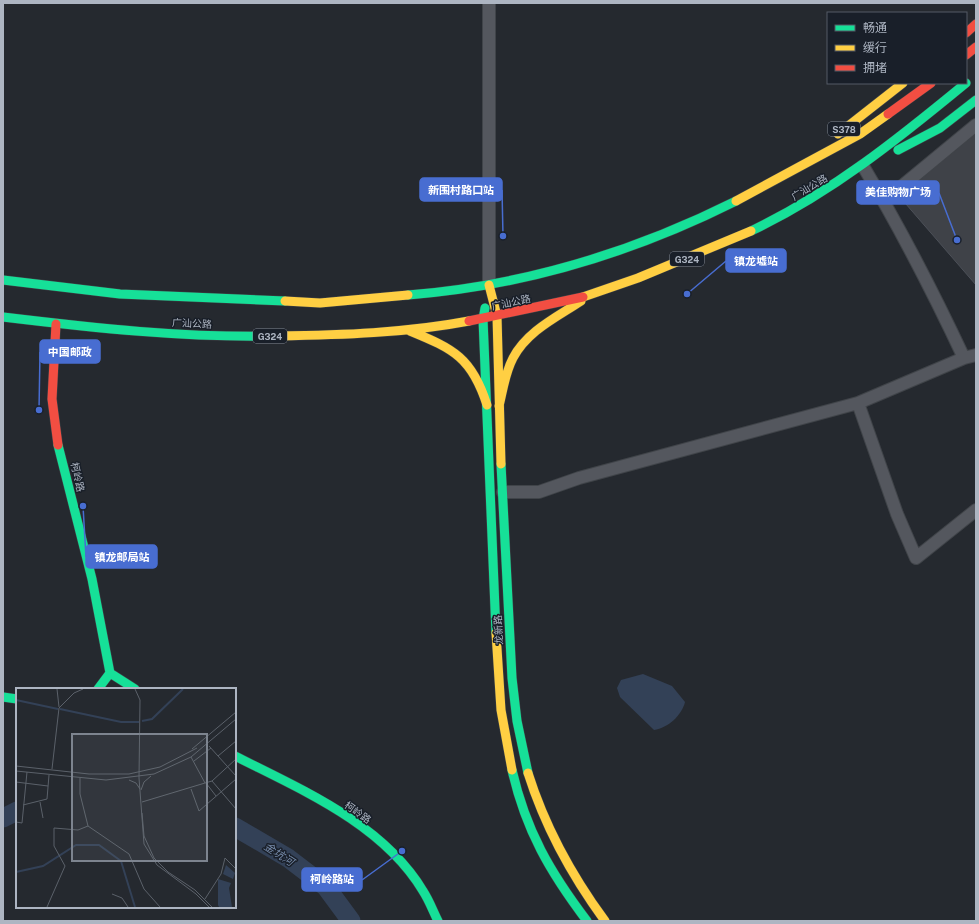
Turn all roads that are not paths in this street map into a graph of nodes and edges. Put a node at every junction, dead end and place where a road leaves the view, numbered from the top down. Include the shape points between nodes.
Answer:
1 (489, 3) edge
2 (976, 24) edge
3 (967, 32) edge
4 (976, 47) edge
5 (967, 54) edge
6 (902, 84) edge
7 (930, 84) edge
8 (964, 84) edge
9 (976, 100) edge
10 (976, 125) edge
11 (863, 166) junction
12 (785, 174) junction
13 (884, 201) junction
14 (649, 239) junction
15 (660, 270) junction
16 (3, 280) edge
17 (490, 285) junction
18 (591, 295) junction
19 (497, 316) junction
20 (3, 317) edge
21 (483, 319) junction
22 (319, 322) dead end
23 (56, 324) junction
24 (408, 330) junction
25 (319, 335) junction
26 (972, 358) edge
27 (858, 403) junction
28 (487, 405) junction
29 (500, 406) junction
30 (503, 492) junction
31 (976, 510) edge
32 (110, 673) junction
33 (99, 688) edge
34 (133, 688) edge
35 (3, 697) edge
36 (16, 698) edge
37 (236, 757) edge
38 (438, 921) edge
39 (587, 921) edge
40 (605, 921) edge

1 - 17 street
2 - 3 main road
4 - 5 main road
6 - 12 main road, S378
7 - 12 main road, 广汕公路 via 860,134
8 - 11 main road, 广汕公路 / G324
9 - 11 main road via 940,128
10 - 13 street
11 - 13 street
11 - 15 main road, 广汕公路 / G324 via 818,196 775,220
12 - 14 main road, 广汕公路 via 726,206
13 - 26 street
14 - 15 main road
14 - 17 main road, 广汕公路 via 551,271
15 - 18 main road, 广汕公路 / G324
16 - 17 main road, 广汕公路 via 120,294 320,306
17 - 19 main road, 龙新路
17 - 21 main road, 龙新路
18 - 19 main road, 广汕公路 / G324
18 - 29 main road via 527,338 513,359
19 - 21 main road, 广汕公路 / G324
19 - 29 main road, 龙新路
20 - 23 main road, 广汕公路 / G324
21 - 24 main road, 广汕公路 / G324
21 - 28 main road, 龙新路
22 - 25 main road
23 - 25 main road, 广汕公路 / G324 via 230,336
23 - 32 main road, 柯岭路 via 52,399 56,435 92,579
24 - 25 main road, 广汕公路 / G324
24 - 28 main road via 454,350 464,359 478,378
26 - 27 street
27 - 30 street via 579,478 539,492
27 - 31 street via 897,514 916,558
28 - 39 main road, 龙新路 via 497,649 505,743 520,801 535,839 555,877
29 - 30 main road, 龙新路
30 - 40 main road, 龙新路 via 511,666 521,744 544,816 558,847 589,901
32 - 33 main road
32 - 34 main road
35 - 36 main road
37 - 38 main road, 柯岭路 via 348,817 378,840 410,870 432,904

